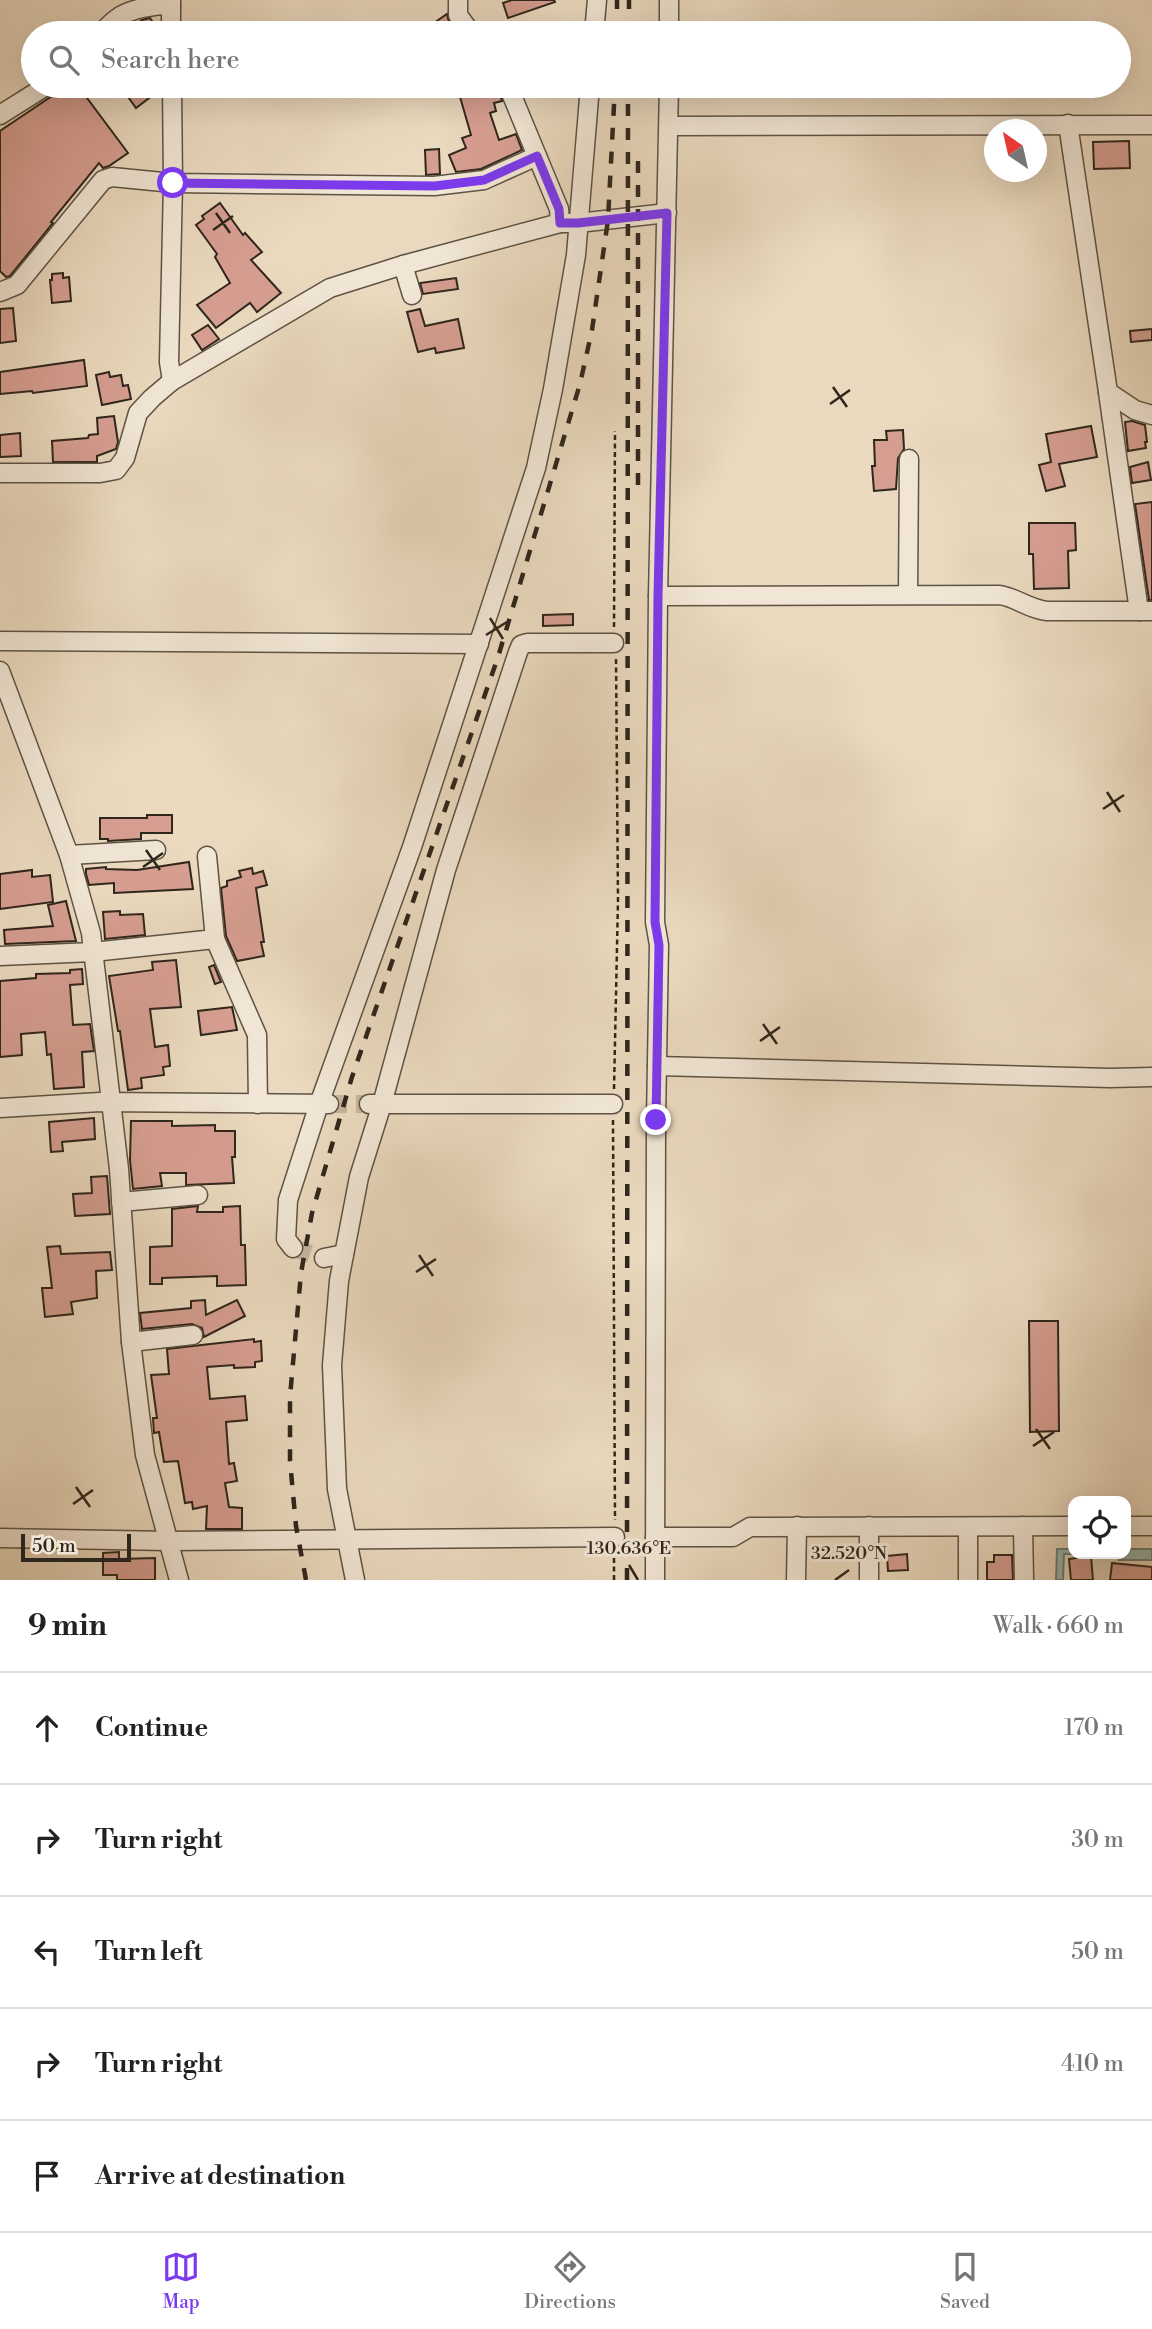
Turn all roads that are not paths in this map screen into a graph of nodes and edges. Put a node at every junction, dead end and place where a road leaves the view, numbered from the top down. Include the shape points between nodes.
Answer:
1 (458, 0) edge
2 (597, 0) edge
3 (669, 0) edge
4 (171, 2) edge
5 (114, 21) edge
6 (172, 21) edge
7 (462, 21) edge
8 (595, 21) edge
9 (669, 21) edge
10 (27, 98) edge
11 (172, 98) edge
12 (514, 98) edge
13 (588, 98) edge
14 (669, 98) edge
15 (0, 115) edge
16 (1068, 124) junction
17 (1152, 125) edge
18 (669, 126) junction
19 (537, 156) junction
20 (173, 183) junction
21 (667, 213) junction
22 (569, 223) junction
23 (402, 265) junction
24 (0, 292) edge
25 (412, 295) dead end
26 (172, 381) junction
27 (1108, 392) junction
28 (1152, 415) edge
29 (909, 458) dead end
30 (0, 472) edge
31 (908, 595) junction
32 (658, 596) junction
33 (1146, 611) edge
34 (0, 641) edge
35 (614, 643) road end
36 (479, 644) junction
37 (0, 671) edge
38 (156, 850) dead end
39 (69, 855) junction
40 (207, 856) dead end
41 (215, 939) junction
42 (93, 952) junction
43 (0, 956) edge
44 (657, 1066) junction
45 (1152, 1077) edge
46 (112, 1102) junction
47 (258, 1104) junction
48 (324, 1104) junction
49 (375, 1104) junction
50 (613, 1104) road end
51 (0, 1108) edge
52 (198, 1195) dead end
53 (121, 1202) junction
54 (293, 1248) dead end
55 (344, 1254) junction
56 (324, 1258) tunnel mouth
57 (193, 1335) dead end
58 (131, 1342) junction
59 (869, 1526) junction
60 (1023, 1526) junction
61 (1068, 1526) edge
62 (1131, 1526) edge
63 (1152, 1526) edge
64 (796, 1527) junction
65 (968, 1527) junction
66 (615, 1537) road end
67 (655, 1537) junction
68 (0, 1538) edge
69 (345, 1539) junction
70 (169, 1541) junction
71 (179, 1580) edge
72 (355, 1580) edge
73 (655, 1580) edge
74 (796, 1580) edge
75 (869, 1580) edge
76 (968, 1580) edge
77 (1024, 1580) edge

1 - 7 street
2 - 8 street
3 - 9 street
4 - 5 street via 128,12
4 - 6 street
10 - 15 street
11 - 20 street
12 - 19 street
13 - 22 street
14 - 18 street
16 - 17 street
16 - 18 street
16 - 27 street
18 - 21 street
19 - 20 street via 484,180 435,186
19 - 22 street
20 - 24 street via 103,180 17,285
20 - 26 street
21 - 22 street
21 - 32 street
22 - 23 street
22 - 36 street via 576,255 553,389 536,468
23 - 25 street
23 - 26 street via 330,288
26 - 30 street via 138,413 125,458 116,470
27 - 28 street
27 - 33 street
29 - 31 street
31 - 32 street
31 - 33 street via 1000,595 1013,597 1033,610 1047,611
32 - 44 street
34 - 36 street
35 - 49 street via 521,645
36 - 48 street
37 - 39 street
38 - 39 street
39 - 42 street
40 - 41 street
41 - 42 street
41 - 47 street via 257,1035
42 - 43 street
42 - 46 street
44 - 45 street
44 - 67 street
46 - 47 street
46 - 51 street
46 - 53 street
47 - 48 street
48 - 54 street via 288,1200 286,1239
49 - 50 street
49 - 55 street
52 - 53 street
53 - 58 street
55 - 56 street
55 - 69 street via 332,1365 337,1489
57 - 58 street
58 - 70 street via 145,1455
59 - 64 street
59 - 65 street
59 - 75 street
60 - 61 street
60 - 65 street
60 - 77 street
62 - 63 street
64 - 67 street via 750,1527 733,1537
64 - 74 street
65 - 76 street
66 - 69 street
67 - 73 street
68 - 70 street
69 - 70 street
69 - 72 street
70 - 71 street

